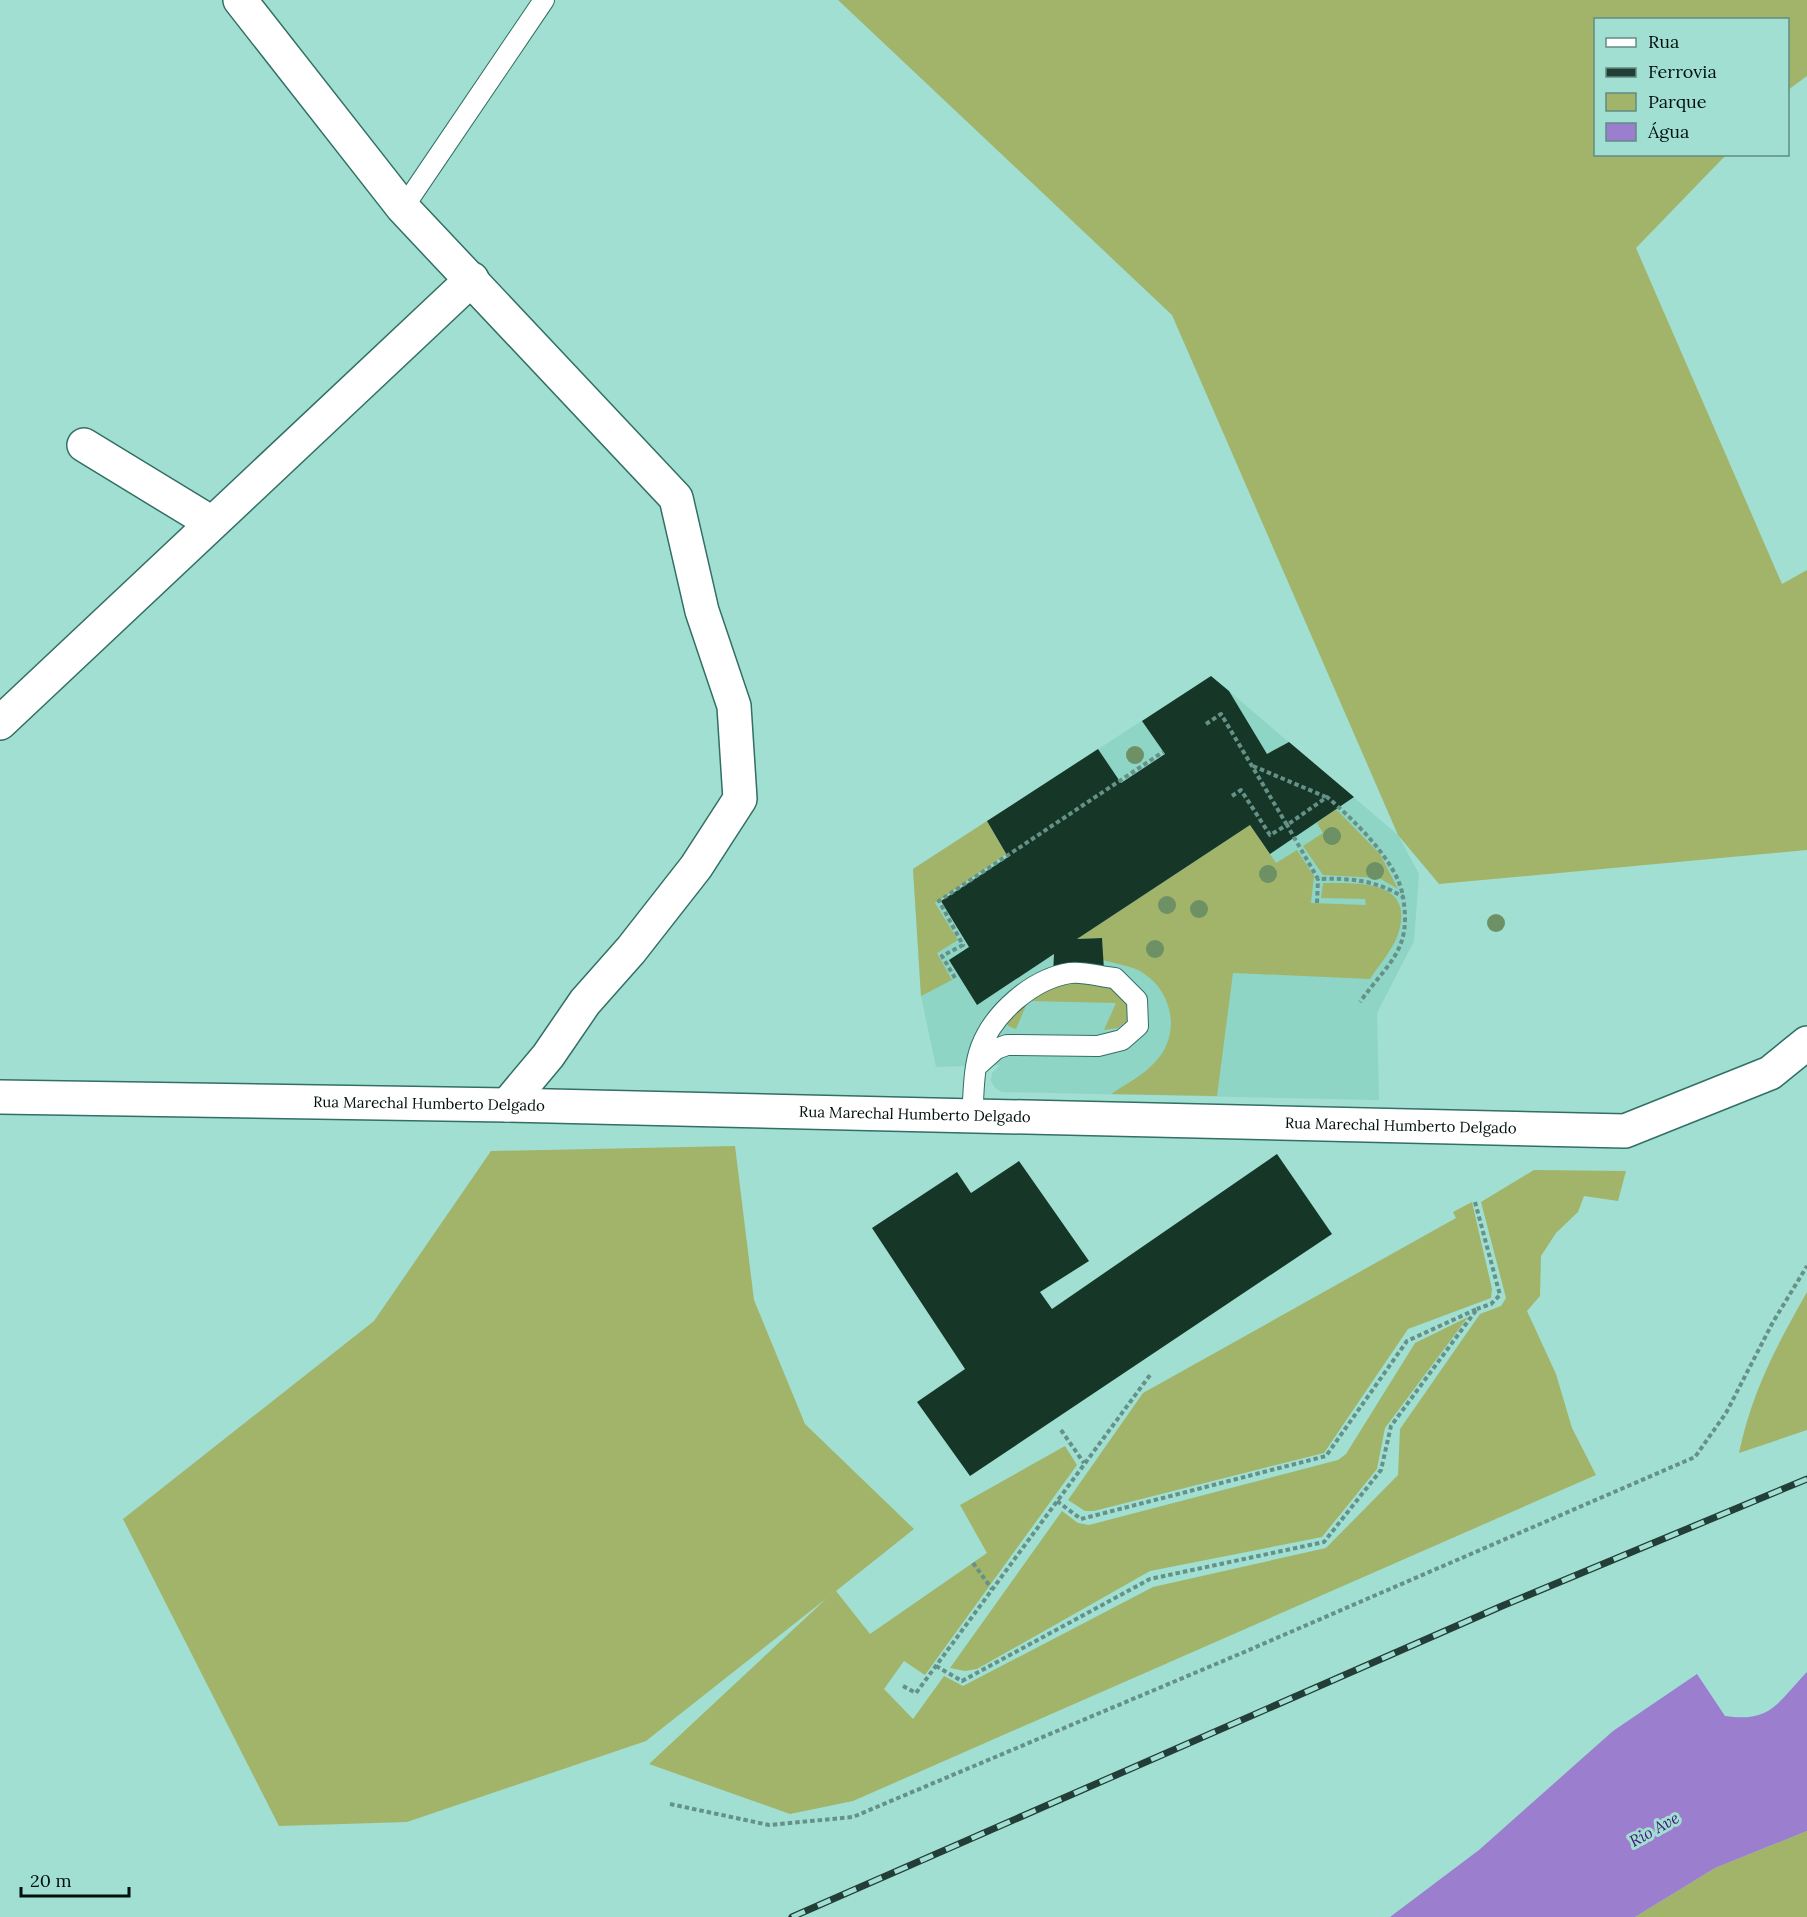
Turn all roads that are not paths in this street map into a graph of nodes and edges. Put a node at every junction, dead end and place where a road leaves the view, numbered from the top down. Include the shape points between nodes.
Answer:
1 (240, 0) edge
2 (544, 0) edge
3 (403, 208) junction
4 (472, 279) junction
5 (84, 445) dead end
6 (212, 523) junction
7 (0, 723) edge
8 (1807, 1043) edge
9 (977, 1066) junction
10 (0, 1097) edge
11 (507, 1105) junction
12 (972, 1116) junction

1 - 3 street
2 - 3 lane
3 - 4 street
4 - 6 street
4 - 11 street via 676,498 702,612 734,706 740,799 696,867
5 - 6 street
6 - 7 street
8 - 12 street, Rua Marechal Humberto Delgado via 1770,1073 1625,1131
9 - 9 lane via 981,1048 1001,1012 1036,986 1070,973 1115,978 1137,1000 1138,1026 1122,1040 1098,1046 1007,1046 996,1049
9 - 12 lane
10 - 11 street, Rua Marechal Humberto Delgado
11 - 12 street, Rua Marechal Humberto Delgado

